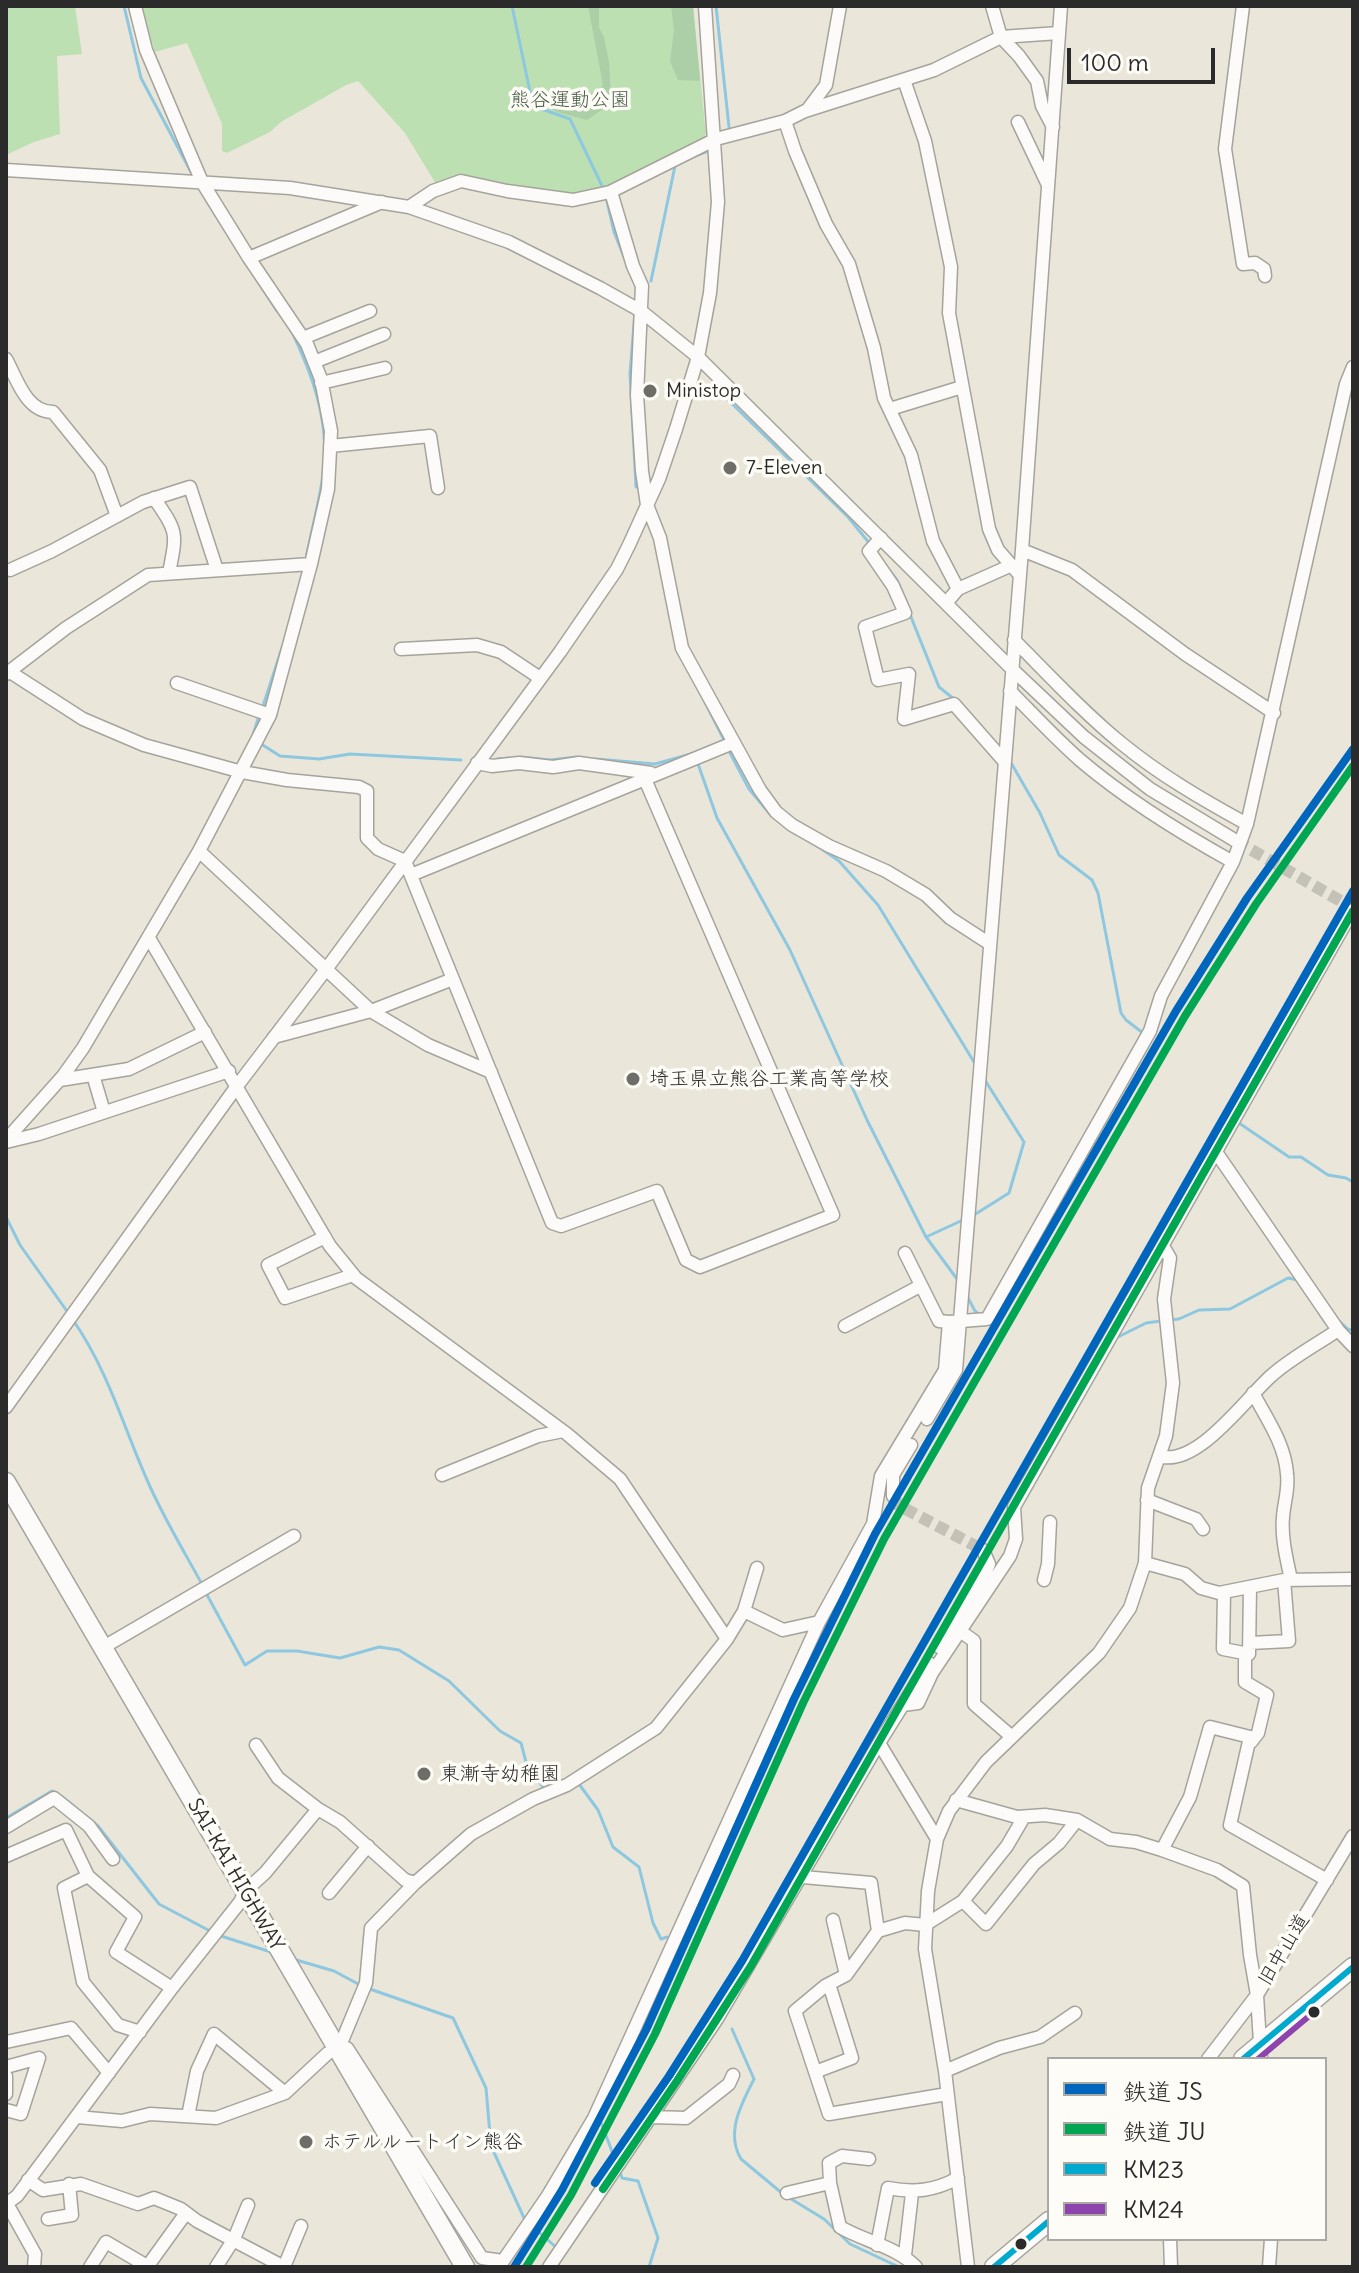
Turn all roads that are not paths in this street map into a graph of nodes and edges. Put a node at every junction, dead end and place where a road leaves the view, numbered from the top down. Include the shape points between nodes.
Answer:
1 (135, 6) edge
2 (705, 6) edge
3 (840, 6) edge
4 (992, 6) edge
5 (1061, 6) edge
6 (1243, 6) edge
7 (1059, 33) junction
8 (1001, 37) junction
9 (904, 80) junction
10 (805, 111) junction
11 (785, 121) junction
12 (1018, 122) dead end
13 (1054, 130) junction
14 (716, 139) junction
15 (6, 170) edge
16 (196, 181) junction
17 (1050, 188) junction
18 (606, 193) junction
19 (383, 201) junction
20 (409, 207) junction
21 (249, 258) junction
22 (1265, 276) dead end
23 (637, 309) junction
24 (370, 311) dead end
25 (384, 334) dead end
26 (303, 338) junction
27 (698, 357) junction
28 (6, 359) edge
29 (314, 362) junction
30 (1353, 367) edge
31 (385, 368) dead end
32 (321, 383) junction
33 (962, 387) junction
34 (890, 409) junction
35 (330, 446) junction
36 (438, 488) dead end
37 (154, 498) junction
38 (647, 505) junction
39 (117, 516) junction
40 (876, 544) junction
41 (1022, 550) junction
42 (306, 564) junction
43 (1016, 569) junction
44 (10, 570) dead end
45 (217, 570) junction
46 (169, 573) junction
47 (958, 589) junction
48 (946, 603) junction
49 (1014, 640) junction
50 (401, 649) dead end
51 (1012, 669) junction
52 (8, 673) edge
53 (540, 678) junction
54 (177, 683) dead end
55 (1010, 691) junction
56 (264, 713) junction
57 (1274, 713) junction
58 (729, 744) junction
59 (1004, 760) junction
60 (477, 763) junction
61 (242, 772) junction
62 (649, 775) junction
63 (1247, 824) junction
64 (1236, 841) tunnel mouth
65 (199, 851) junction
66 (405, 861) junction
67 (1233, 862) junction
68 (411, 875) junction
69 (1353, 910) edge
70 (1349, 926) edge
71 (149, 938) junction
72 (990, 944) junction
73 (327, 968) junction
74 (453, 979) junction
75 (371, 1011) junction
76 (205, 1032) junction
77 (274, 1037) junction
78 (229, 1071) junction
79 (491, 1072) junction
80 (93, 1075) junction
81 (60, 1080) junction
82 (237, 1086) junction
83 (104, 1112) junction
84 (6, 1141) edge
85 (1216, 1152) junction
86 (325, 1237) junction
87 (1163, 1246) junction
88 (905, 1253) dead end
89 (353, 1275) junction
90 (920, 1286) junction
91 (954, 1322) junction
92 (845, 1326) dead end
93 (1336, 1327) junction
94 (1353, 1346) edge
95 (1253, 1393) junction
96 (6, 1407) edge
97 (563, 1431) junction
98 (1159, 1456) junction
99 (442, 1475) dead end
100 (6, 1482) edge
101 (893, 1496) dead end
102 (1147, 1500) junction
103 (6, 1504) edge
104 (1050, 1522) dead end
105 (1203, 1529) dead end
106 (294, 1536) dead end
107 (983, 1550) dead end
108 (1145, 1563) junction
109 (757, 1568) dead end
110 (1353, 1579) edge
111 (1044, 1580) dead end
112 (1287, 1580) junction
113 (1250, 1588) junction
114 (1224, 1593) junction
115 (744, 1611) junction
116 (819, 1622) junction
117 (960, 1631) junction
118 (727, 1639) junction
119 (102, 1648) junction
120 (1248, 1649) junction
121 (903, 1705) junction
122 (1012, 1737) junction
123 (1251, 1742) junction
124 (879, 1743) junction
125 (256, 1745) dead end
126 (956, 1800) junction
127 (318, 1809) junction
128 (1024, 1817) junction
129 (1077, 1820) junction
130 (6, 1827) edge
131 (1353, 1836) edge
132 (937, 1839) junction
133 (368, 1846) junction
134 (1162, 1850) junction
135 (6, 1856) edge
136 (113, 1859) dead end
137 (88, 1876) junction
138 (803, 1877) junction
139 (1327, 1880) junction
140 (415, 1883) junction
141 (329, 1893) dead end
142 (243, 1897) junction
143 (963, 1901) junction
144 (833, 1920) dead end
145 (925, 1925) junction
146 (878, 1931) junction
147 (1353, 1967) edge
148 (846, 1975) junction
149 (829, 1984) junction
150 (172, 1988) junction
151 (1257, 1995) junction
152 (1075, 2013) dead end
153 (140, 2032) junction
154 (6, 2042) edge
155 (335, 2046) junction
156 (1260, 2052) edge
157 (1210, 2057) edge
158 (6, 2067) edge
159 (945, 2071) junction
160 (815, 2072) junction
161 (109, 2073) junction
162 (733, 2075) dead end
163 (6, 2076) edge
164 (285, 2093) junction
165 (6, 2094) edge
166 (947, 2094) junction
167 (6, 2110) edge
168 (188, 2116) junction
169 (77, 2117) junction
170 (651, 2117) junction
171 (869, 2159) dead end
172 (958, 2178) junction
173 (28, 2180) junction
174 (830, 2183) junction
175 (69, 2184) junction
176 (787, 2193) dead end
177 (912, 2193) junction
178 (6, 2203) edge
179 (248, 2205) dead end
180 (186, 2213) junction
181 (48, 2219) dead end
182 (1047, 2223) edge
183 (301, 2226) dead end
184 (234, 2239) junction
185 (1170, 2241) edge
186 (1271, 2241) edge
187 (877, 2245) junction
188 (905, 2255) junction
189 (467, 2264) edge
190 (34, 2267) edge
191 (90, 2267) edge
192 (147, 2267) edge
193 (216, 2267) edge
194 (284, 2267) edge
195 (549, 2267) edge
196 (916, 2267) edge
197 (968, 2267) edge
198 (994, 2267) edge
199 (1171, 2267) edge
200 (1269, 2267) edge

1 - 16 street via 146,50
2 - 14 street
3 - 10 street via 826,85
4 - 8 street
5 - 7 street
6 - 22 street via 1225,149 1243,264 1255,263
7 - 8 street
7 - 13 street
8 - 9 street
8 - 13 street via 1037,81
9 - 10 street
9 - 33 street via 925,141 951,267 949,313
10 - 11 street
11 - 14 street
11 - 34 street via 826,224 849,264
12 - 17 street
13 - 17 street
14 - 18 street
14 - 27 street via 716,244
15 - 16 street
16 - 19 street
16 - 21 street
17 - 41 street
18 - 20 street via 573,200 461,181
18 - 23 street via 642,286
19 - 20 street
19 - 21 street
20 - 23 street via 509,242
21 - 26 street
23 - 27 street
23 - 38 street via 637,395
24 - 26 street
25 - 29 street
26 - 29 street
27 - 38 street
27 - 40 street
28 - 39 street via 29,402 53,412 100,470
29 - 32 street
30 - 57 street
31 - 32 street
32 - 35 street
33 - 34 street
33 - 43 street via 989,529 998,550
34 - 47 street via 911,455 933,541
35 - 36 street via 430,436
35 - 42 street via 328,489
37 - 39 street
37 - 45 street via 190,487
37 - 46 street via 174,528
38 - 53 street via 617,569
38 - 58 street via 660,538 682,648
39 - 44 street
40 - 48 street
40 - 59 street via 905,613 865,627 878,680 909,674 904,719 954,704
41 - 43 street
41 - 57 street via 1072,570
42 - 45 street
42 - 56 street
43 - 47 street
43 - 49 street
45 - 46 street
46 - 52 street via 148,575
47 - 48 street
48 - 51 street
49 - 51 street
49 - 63 street via 1124,745 1191,793
50 - 53 street via 477,645 501,652
51 - 55 street
51 - 64 street via 1114,762
52 - 61 street via 83,719 131,740
53 - 60 street
54 - 56 street
55 - 59 street
55 - 67 street via 1105,780
56 - 61 street
57 - 63 street
58 - 62 street
58 - 72 street via 776,812 829,846 926,895
59 - 72 street
60 - 62 street via 579,763
60 - 66 street
61 - 65 street
61 - 66 street via 367,791 367,838
62 - 68 street
62 - 79 street via 833,1215 700,1267 686,1260 657,1191 561,1226 552,1223
63 - 67 street
65 - 71 street
65 - 73 street
66 - 68 street
66 - 73 street
67 - 91 street via 1161,996 1150,1031 987,1319
68 - 74 street
69 - 70 street
70 - 85 street
71 - 76 street
71 - 81 street
72 - 91 street
73 - 75 street
73 - 77 street
74 - 75 street
74 - 79 street
75 - 77 street
75 - 79 street via 428,1045
76 - 78 street
76 - 80 street via 129,1069
77 - 82 street
78 - 82 street
78 - 83 street
80 - 81 street
80 - 83 street
81 - 84 street
82 - 86 street
82 - 96 street
83 - 84 street
85 - 87 street
85 - 93 street
86 - 89 street
86 - 89 street via 268,1265 285,1298
87 - 98 street via 1170,1258 1164,1299 1174,1375
87 - 117 street via 1014,1507 1016,1539 1010,1556
88 - 90 street
89 - 97 street
90 - 91 street via 939,1321
90 - 92 street
91 - 101 street via 956,1370 893,1475
91 - 116 street via 945,1370 881,1476 873,1524
93 - 94 street
93 - 95 street
95 - 98 street via 1209,1438 1172,1457
95 - 112 street via 1282,1446 1287,1472
97 - 99 street
97 - 118 street via 620,1479
98 - 102 street
100 - 119 highway, SAI-KAI HIGHWAY
102 - 105 street via 1196,1519
102 - 108 street
103 - 142 highway, SAI-KAI HIGHWAY
104 - 111 street
106 - 119 street
107 - 121 street via 989,1564 985,1574
108 - 114 street
108 - 122 street via 1130,1608 1099,1653
109 - 115 street
110 - 112 street
112 - 113 street
112 - 120 street via 1289,1641
113 - 114 street
113 - 120 street
114 - 120 street via 1223,1649
115 - 116 street via 783,1630
115 - 118 street
116 - 189 street via 594,2118 503,2261
117 - 121 street via 918,1703
117 - 122 street via 974,1641 974,1704
118 - 140 street via 656,1728 567,1785 471,1834
119 - 142 highway, SAI-KAI HIGHWAY
120 - 123 street via 1245,1682 1267,1695
121 - 124 street
122 - 126 street
123 - 134 street via 1250,1737 1210,1727 1190,1797
123 - 139 street via 1230,1825
124 - 132 street
124 - 138 street
125 - 127 street via 278,1778
126 - 128 street
126 - 132 street
127 - 133 street
127 - 142 street
128 - 129 street
128 - 143 street
129 - 134 street via 1110,1839
129 - 143 street via 986,1924
130 - 136 street via 54,1798 89,1826
131 - 139 street, 旧中山道
132 - 145 street
133 - 140 street
133 - 141 street
134 - 151 street via 1217,1870 1243,1886
135 - 137 street via 66,1830
137 - 150 street via 135,1917 116,1952
137 - 153 street via 64,1888 83,1982 118,2025
138 - 146 street via 871,1883
138 - 170 street
139 - 151 street, 旧中山道
140 - 155 street via 371,1928 366,1983
142 - 150 street
142 - 155 highway, SAI-KAI HIGHWAY
143 - 145 street
144 - 148 street
145 - 146 street via 905,1923
145 - 159 street
146 - 148 street
147 - 156 highway
148 - 149 street
149 - 160 street via 795,2011
149 - 160 street via 852,2058
150 - 153 street
151 - 156 street
151 - 157 street, 旧中山道
152 - 159 street via 1040,2037
153 - 161 street
154 - 161 street via 71,2028
155 - 164 street
155 - 189 highway, SAI-KAI HIGHWAY
155 - 189 street
158 - 167 street via 39,2058 21,2114
159 - 166 street
160 - 166 street via 829,2114
161 - 169 street
162 - 170 street via 686,2118
163 - 165 street
164 - 168 street via 216,2118
164 - 168 street via 214,2034 197,2071
166 - 172 street
168 - 169 street via 150,2114 122,2121
169 - 173 street
170 - 195 street
171 - 174 street via 842,2156 829,2163
172 - 177 street
172 - 197 street
173 - 175 street via 43,2190
173 - 178 street
174 - 176 street
174 - 187 street via 840,2227
175 - 180 street via 94,2187 138,2204 154,2198
175 - 181 street via 72,2215
177 - 187 street via 888,2188
177 - 188 street
178 - 190 street via 35,2254
179 - 184 street
180 - 184 street
180 - 192 street
182 - 198 highway
183 - 194 street
184 - 193 street
184 - 194 street
185 - 199 street
186 - 200 street
187 - 188 street
188 - 196 street
191 - 192 street via 106,2242

